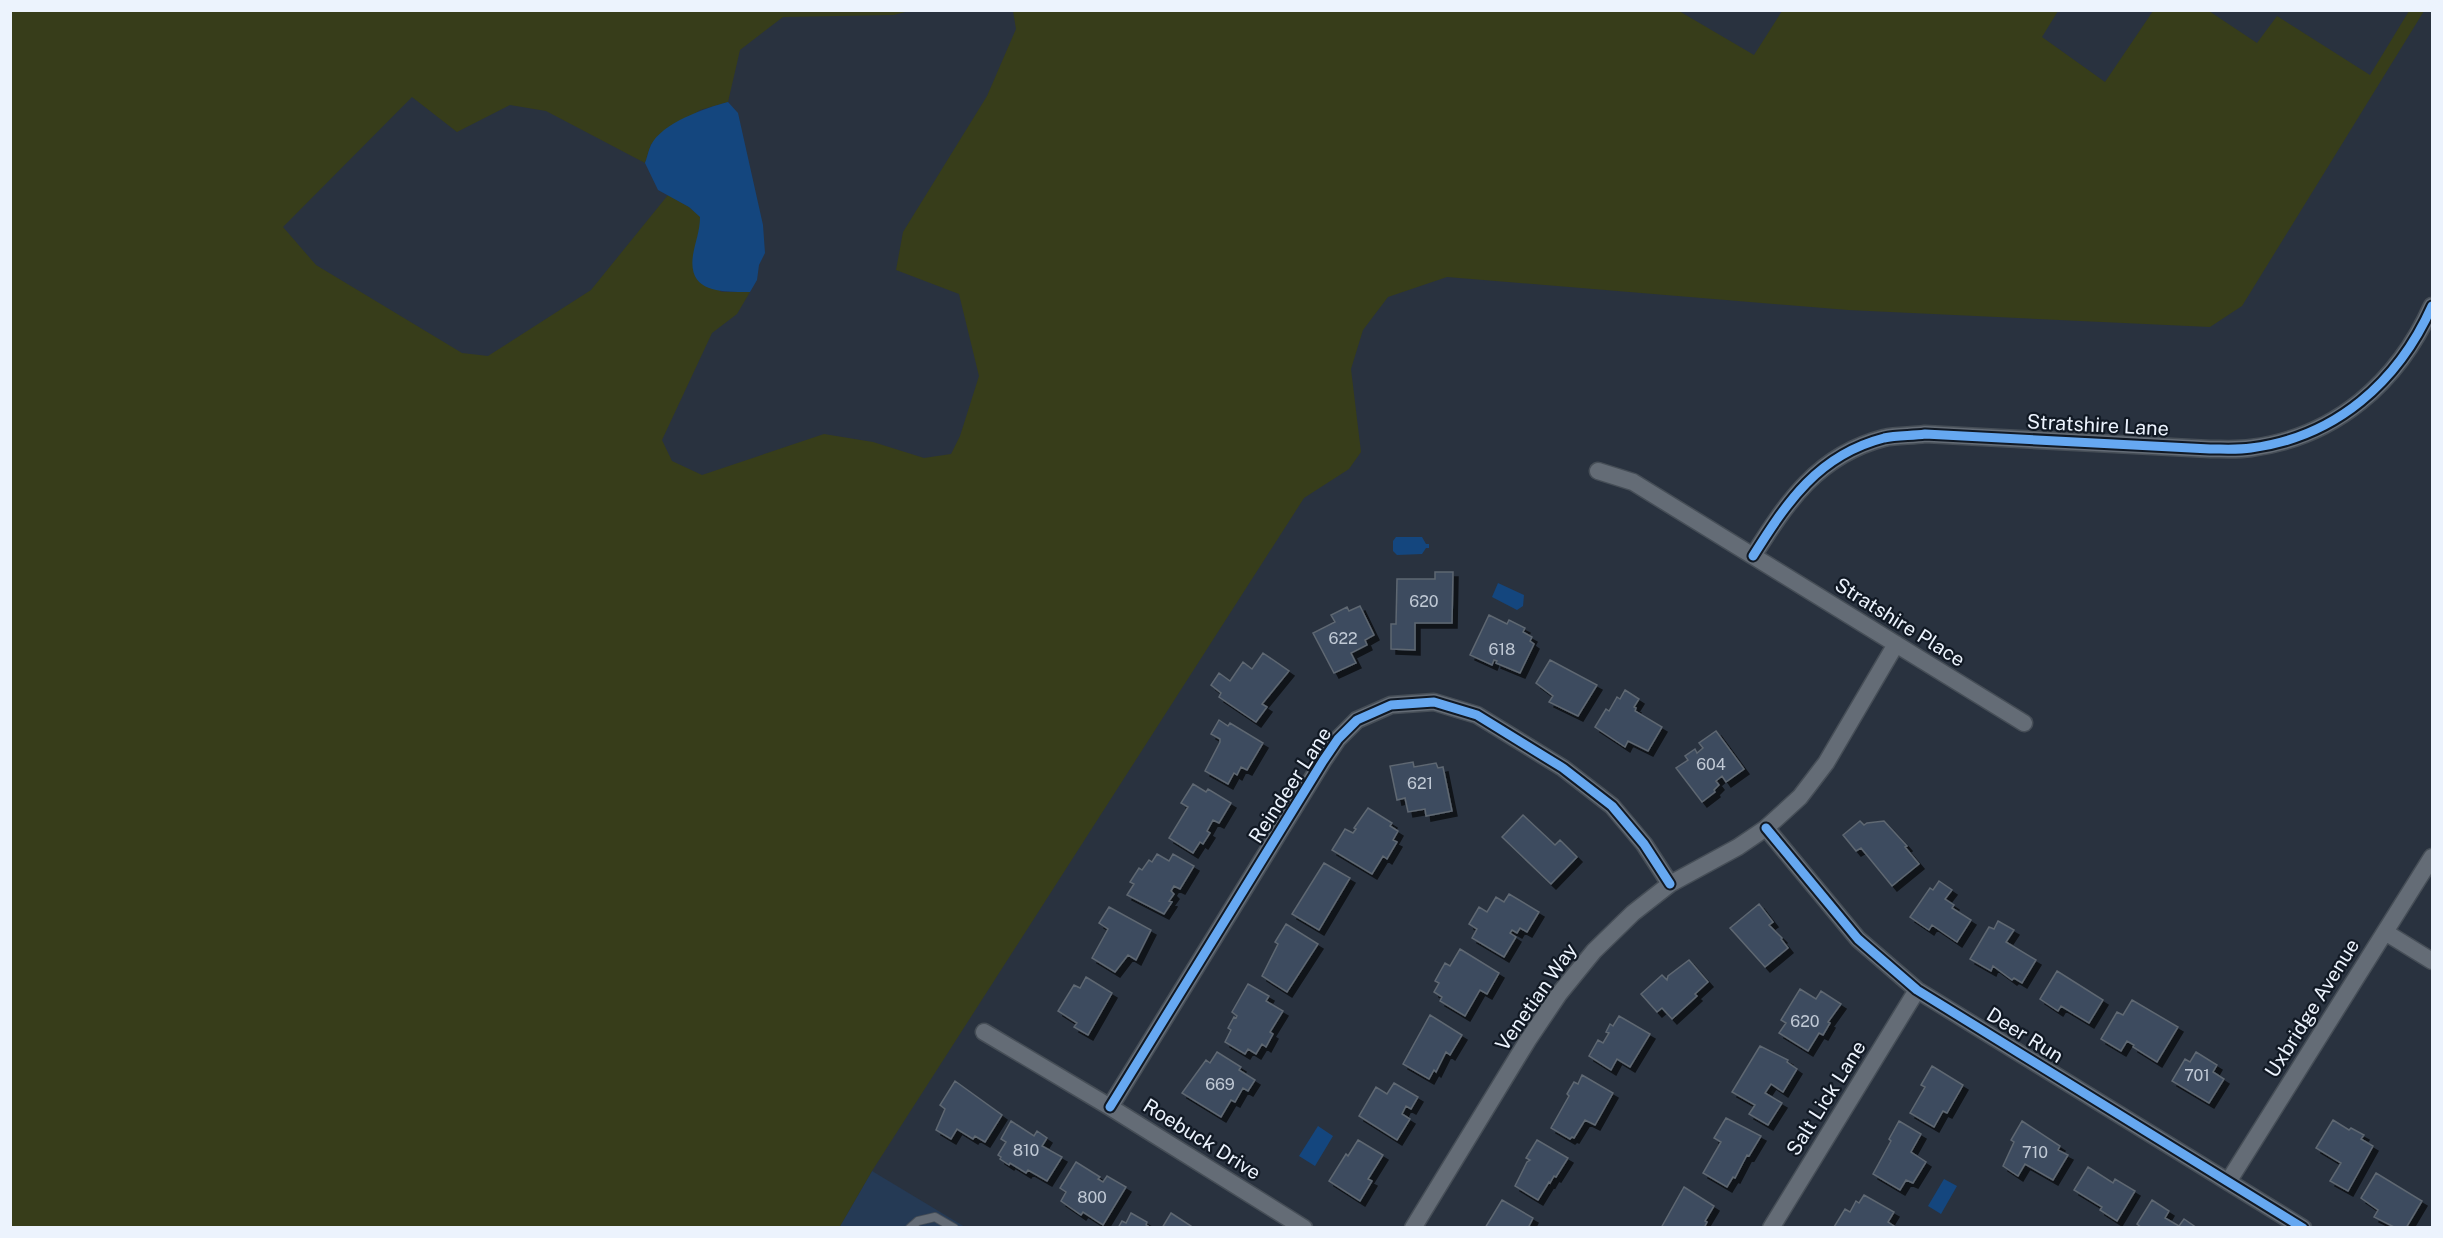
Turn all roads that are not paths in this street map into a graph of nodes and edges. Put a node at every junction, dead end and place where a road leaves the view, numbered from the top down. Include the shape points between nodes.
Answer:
1 (2433, 306) edge
2 (1598, 471) dead end
3 (1753, 556) junction
4 (1896, 644) junction
5 (2024, 723) dead end
6 (1766, 828) junction
7 (2433, 857) edge
8 (1670, 884) junction
9 (2385, 932) junction
10 (2433, 961) edge
11 (1917, 990) junction
12 (984, 1032) dead end
13 (1110, 1107) junction
14 (2228, 1182) junction
15 (910, 1227) edge
16 (954, 1227) edge
17 (1304, 1227) edge
18 (1413, 1227) edge
19 (1771, 1227) edge
20 (2303, 1227) edge

1 - 3 street, Stratshire Lane via 2401,363 2370,395 2335,420 2298,437 2252,448 2210,450 1925,434 1885,438 1844,453 1809,480 1782,510
2 - 3 street, Stratshire Place via 1632,482
3 - 4 street, Stratshire Place
4 - 5 street, Stratshire Place
4 - 6 street, Venetian Way via 1827,763 1800,798
6 - 8 street, Venetian Way
6 - 11 street, Deer Run via 1858,939
7 - 9 street, Uxbridge Avenue
8 - 13 street, Reindeer Lane via 1644,844 1612,806 1563,768 1477,715 1434,702 1391,705 1357,720 1338,739
8 - 18 street, Venetian Way via 1594,951 1559,994
9 - 10 street
9 - 14 street, Uxbridge Avenue
11 - 14 street, Deer Run
11 - 19 street, Salt Lick Lane
12 - 13 street, Roebuck Drive
13 - 17 street, Roebuck Drive
14 - 20 street, Deer Run
15 - 16 lane via 935,1217

